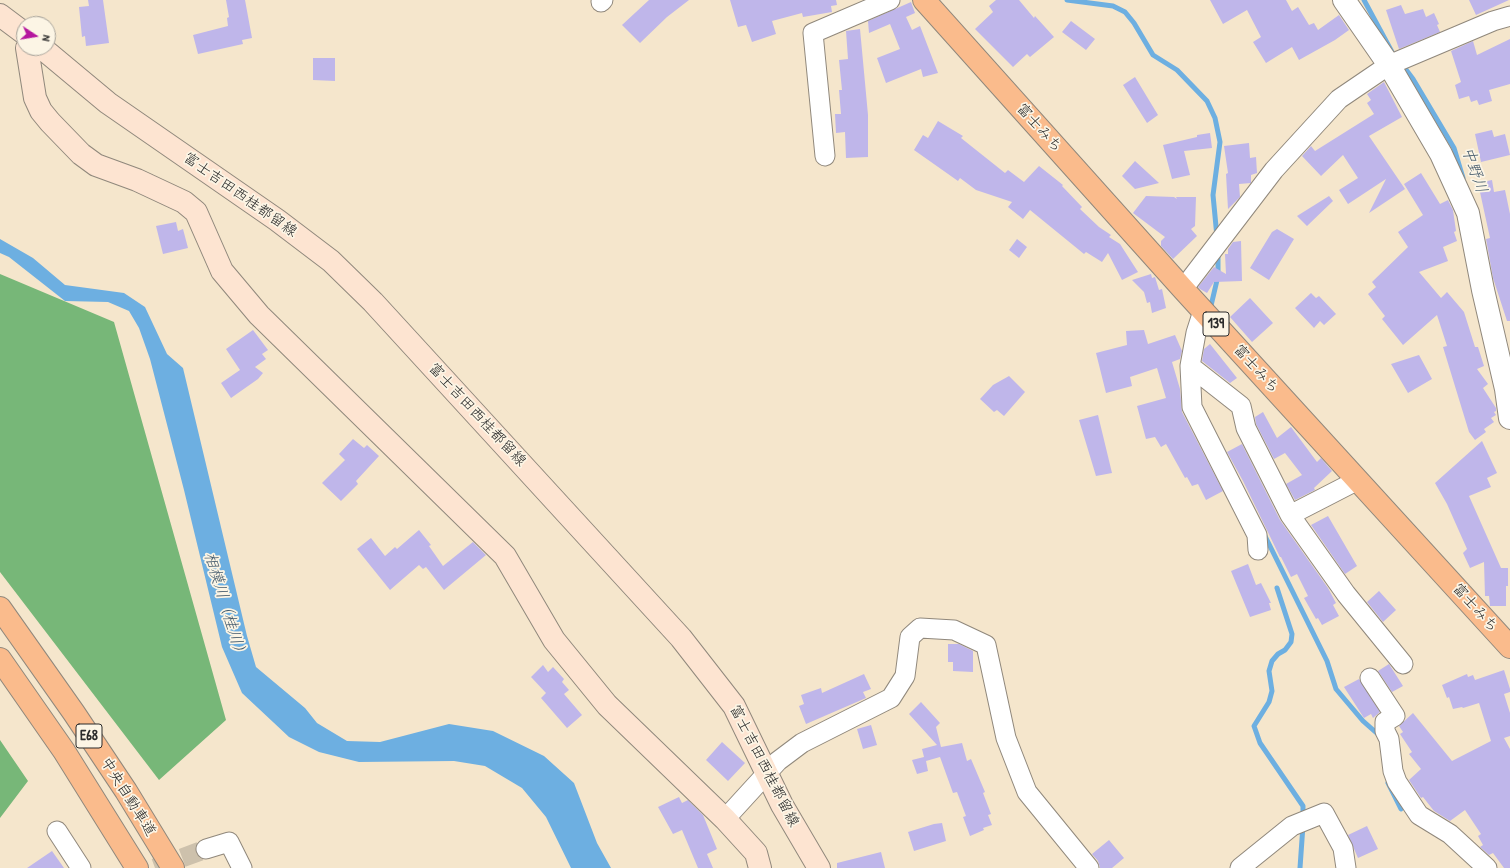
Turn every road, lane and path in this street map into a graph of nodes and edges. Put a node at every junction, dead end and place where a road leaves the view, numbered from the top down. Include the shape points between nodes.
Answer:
1 (890, 0) edge
2 (924, 0) edge
3 (1344, 0) edge
4 (0, 15) edge
5 (1510, 16) edge
6 (16, 27) edge
7 (27, 56) edge
8 (52, 56) edge
9 (1396, 62) junction
10 (825, 156) dead end
11 (1183, 289) junction
12 (1203, 311) junction
13 (1190, 366) junction
14 (1510, 418) edge
15 (1358, 480) junction
16 (1290, 515) junction
17 (1258, 550) dead end
18 (0, 608) edge
19 (1510, 646) edge
20 (0, 659) edge
21 (1403, 664) dead end
22 (1370, 678) dead end
23 (725, 819) junction
24 (57, 831) dead end
25 (206, 848) tunnel mouth
26 (81, 868) edge
27 (137, 868) edge
28 (173, 868) edge
29 (242, 868) edge
30 (760, 868) edge
31 (819, 868) edge
32 (1089, 868) edge
33 (1240, 868) edge
34 (1346, 868) edge
35 (1487, 868) edge

1 - 10 street via 813,33
2 - 11 highway, 富士みち / 139
3 - 9 street
4 - 6 main road
5 - 9 street
7 - 23 main road via 35,98 50,122 81,154 96,165 137,180 184,202 196,212 222,271 259,315 506,556 554,640 607,705
8 - 31 main road, 富士吉田西桂都留線 via 108,103 277,220 330,260 373,302 681,638 734,706 782,805
9 - 11 street via 1339,99 1274,170
9 - 14 street via 1468,213
11 - 12 highway, 富士みち / 139
12 - 13 street
12 - 15 highway, 富士みち / 139
13 - 16 street via 1241,406 1246,428
13 - 17 street via 1192,407 1256,535
15 - 16 street
15 - 19 highway, 富士みち / 139
16 - 21 street via 1346,594
18 - 28 highway, 中央自動車道 / E68 via 126,791
20 - 27 highway, 中央自動車道 / E68 via 64,752
22 - 35 street via 1395,716 1385,722 1384,731 1389,740 1397,782 1419,815 1450,834
23 - 30 main road via 756,853
23 - 32 street via 778,761 802,743 891,698 905,676 910,637 920,628 954,630 986,645 1006,738 1027,792
24 - 26 street
25 - 29 street via 229,842
33 - 34 street via 1292,826 1324,813 1343,848

